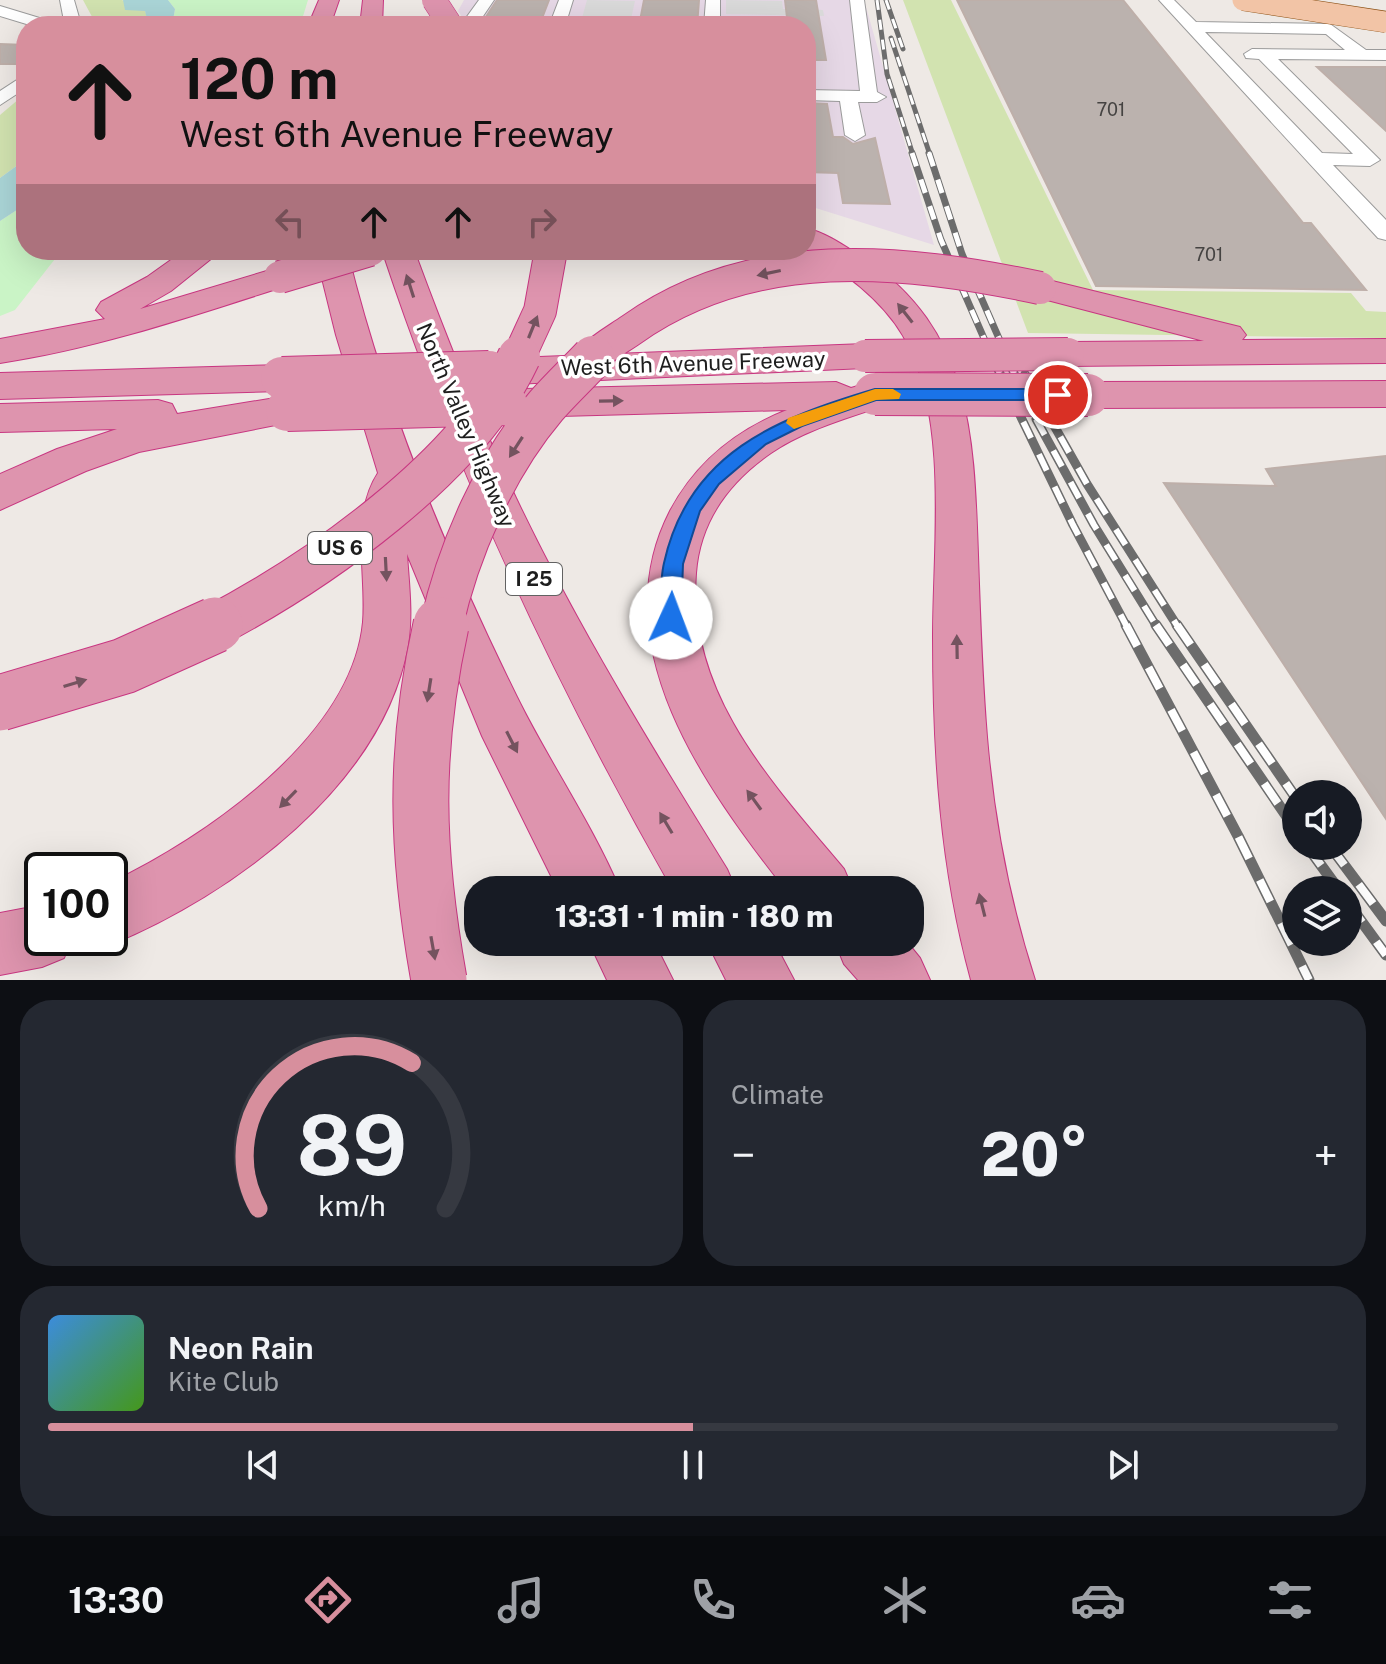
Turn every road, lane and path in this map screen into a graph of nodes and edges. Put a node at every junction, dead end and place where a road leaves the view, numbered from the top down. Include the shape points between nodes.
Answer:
1 (15, 0) edge
2 (434, 0) edge
3 (487, 0) edge
4 (857, 0) edge
5 (1166, 0) edge
6 (1243, 0) edge
7 (1281, 0) edge
8 (1302, 2) edge
9 (0, 11) edge
10 (466, 13) edge
11 (1386, 22) edge
12 (1192, 27) junction
13 (1386, 45) edge
14 (1217, 54) junction
15 (1263, 54) junction
16 (1362, 55) junction
17 (1386, 55) edge
18 (16, 88) edge
19 (816, 95) edge
20 (848, 96) junction
21 (0, 100) edge
22 (855, 135) dead end
23 (1317, 159) junction
24 (1370, 160) junction
25 (1386, 176) edge
26 (1360, 206) junction
27 (1386, 206) edge
28 (816, 220) edge
29 (1386, 233) edge
30 (816, 243) edge
31 (192, 260) edge
32 (333, 260) edge
33 (337, 260) edge
34 (402, 260) edge
35 (551, 260) edge
36 (1040, 288) junction
37 (0, 349) edge
38 (1308, 351) junction
39 (1386, 351) edge
40 (870, 375) junction
41 (0, 386) edge
42 (284, 394) junction
43 (1386, 394) edge
44 (0, 418) edge
45 (395, 464) junction
46 (0, 493) edge
47 (0, 703) edge
48 (583, 876) edge
49 (697, 876) edge
50 (812, 876) edge
51 (128, 906) edge
52 (24, 939) edge
53 (0, 944) edge
54 (628, 956) edge
55 (747, 956) edge
56 (878, 956) edge
57 (439, 980) edge
58 (641, 980) edge
59 (762, 980) edge
60 (898, 980) edge
61 (1003, 980) edge

1 - 9 street
2 - 10 highway, bridge
3 - 10 street
4 - 20 street via 873,96
5 - 12 street
6 - 11 main road, bridge
7 - 8 street
8 - 11 street
8 - 13 street via 1343,18
12 - 14 street
12 - 16 street via 1330,29
14 - 15 street
14 - 23 street
15 - 16 street
15 - 24 street
16 - 17 street
18 - 21 street
19 - 20 street
20 - 22 street
23 - 24 street
23 - 26 street
24 - 25 street
26 - 27 street
26 - 29 street
28 - 36 highway, bridge
61 -> 30 highway via 968,839 959,725 953,478 940,379 924,340 895,301
31 - 37 highway via 108,312
32 - 45 highway
33 - 37 highway, bridge via 104,331
49 -> 34 highway, North Valley Highway / I 25 via 647,793 530,571 447,388
47 -> 35 highway, US 6, bridge via 91,678 194,637 276,592 382,515 443,460 507,380 542,305
36 - 38 highway
36 -> 57 highway, bridge via 945,269 881,263 816,265 754,276 685,298 643,320 593,359 539,414 507,460 476,523 433,663 419,832
38 - 39 highway, West 6th Avenue Freeway
38 - 40 highway, West 6th Avenue Freeway, bridge via 1068,354
40 - 42 highway, West 6th Avenue Freeway, bridge
40 - 43 highway, West 6th Avenue Freeway, bridge via 1088,395
50 -> 40 highway via 703,722 678,664 672,577 686,520 725,467 760,439
41 - 42 highway, West 6th Avenue Freeway
42 - 44 highway, West 6th Avenue Freeway
42 - 46 highway via 79,455
45 -> 48 highway via 470,653
45 -> 51 highway via 384,533 383,648 352,719 291,798 251,834 200,870
52 - 53 highway
54 - 58 highway
55 - 59 highway
56 - 60 highway

